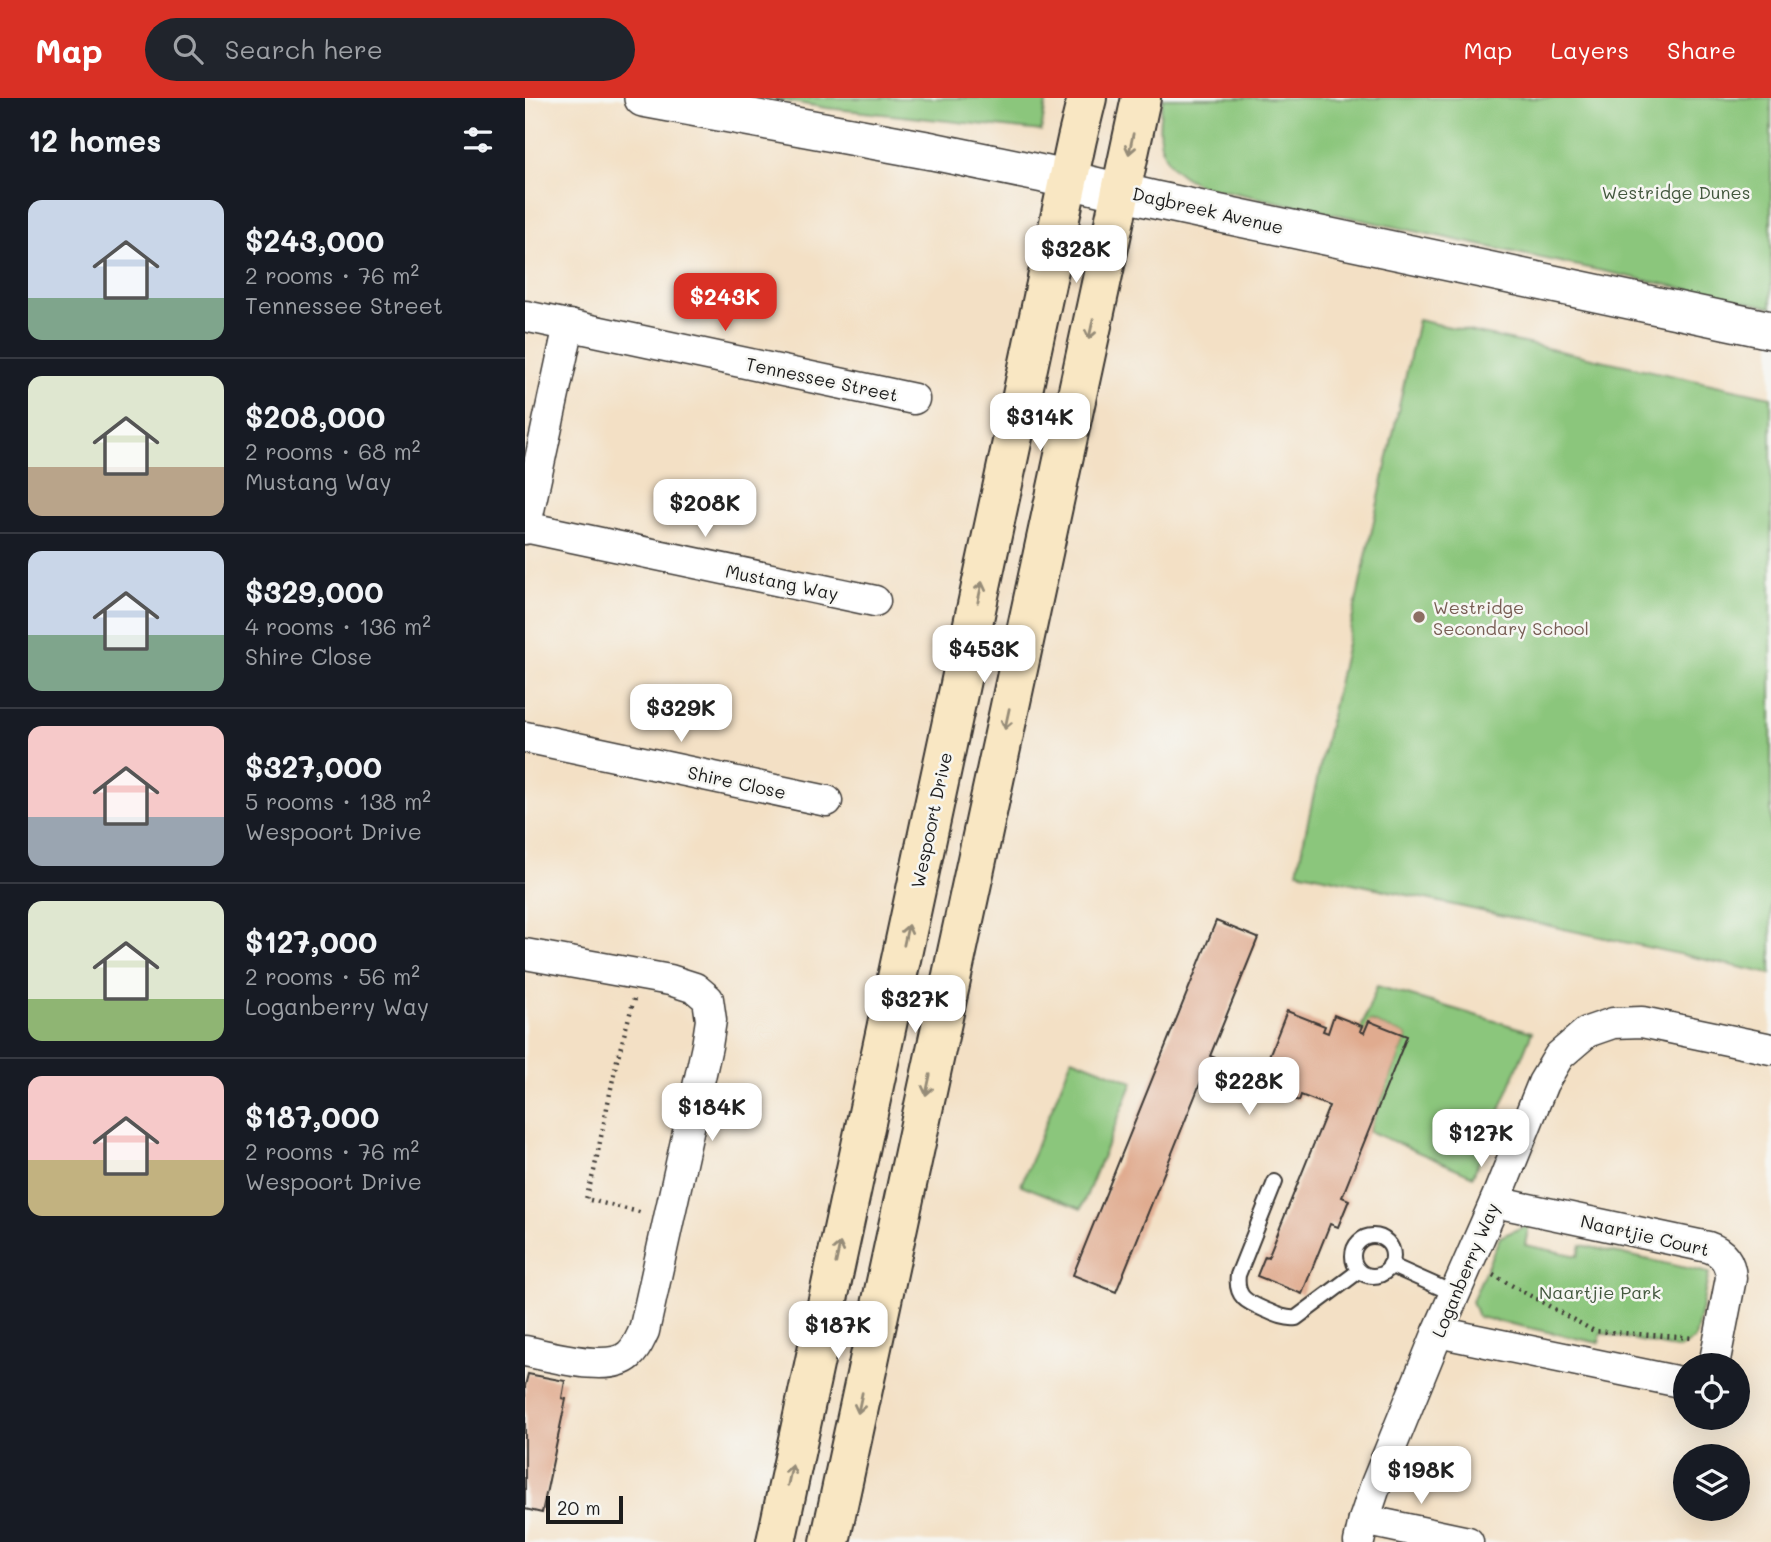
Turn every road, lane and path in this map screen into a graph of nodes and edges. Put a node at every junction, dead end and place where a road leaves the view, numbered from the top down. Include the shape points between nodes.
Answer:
1 (643, 98) edge
2 (1087, 98) edge
3 (1141, 98) edge
4 (1068, 179) junction
5 (1121, 191) junction
6 (525, 316) edge
7 (569, 325) junction
8 (1771, 330) edge
9 (914, 399) dead end
10 (525, 528) edge
11 (875, 601) dead end
12 (525, 737) edge
13 (827, 801) dead end
14 (525, 954) edge
15 (641, 975) junction
16 (1771, 1049) edge
17 (1275, 1182) dead end
18 (1495, 1202) junction
19 (669, 1220) junction
20 (1390, 1265) junction
21 (1359, 1271) junction
22 (1486, 1271) dead end
23 (1455, 1294) junction
24 (1438, 1332) junction
25 (525, 1351) edge
26 (1710, 1353) edge
27 (1716, 1353) edge
28 (1673, 1381) edge
29 (1361, 1531) edge
30 (776, 1542) edge
31 (830, 1542) edge
32 (1468, 1542) edge

1 - 4 street, Dagbreek Avenue
2 - 4 main road, Wespoort Drive
3 -> 5 main road
4 - 5 street, Dagbreek Avenue
30 -> 4 main road, Wespoort Drive
5 - 8 street, Dagbreek Avenue
5 -> 31 main road
6 - 7 street, Tennessee Street
7 - 9 street, Tennessee Street
7 - 10 street
10 - 11 street, Mustang Way
12 - 13 street, Shire Close
14 - 15 street
15 - 19 street via 695,988 708,999 711,1020
15 - 19 path via 586,1199
16 - 18 street, Loganberry Way via 1642,1021 1613,1023 1587,1032 1559,1056 1543,1083
17 - 21 lane via 1238,1275 1239,1291 1248,1303 1287,1319 1296,1318
18 - 23 street, Loganberry Way
18 - 27 street, Naartjie Court via 1721,1253 1731,1278
19 - 25 street via 644,1331 629,1355 618,1362 597,1364
20 - 21 lane via 1376,1276
20 - 21 lane via 1393,1258 1386,1242 1370,1237 1361,1240 1353,1255
20 - 23 lane
22 - 26 path via 1594,1331 1703,1339
23 - 24 street, Loganberry Way
24 - 28 street
24 - 29 street, Loganberry Way
29 - 32 street

